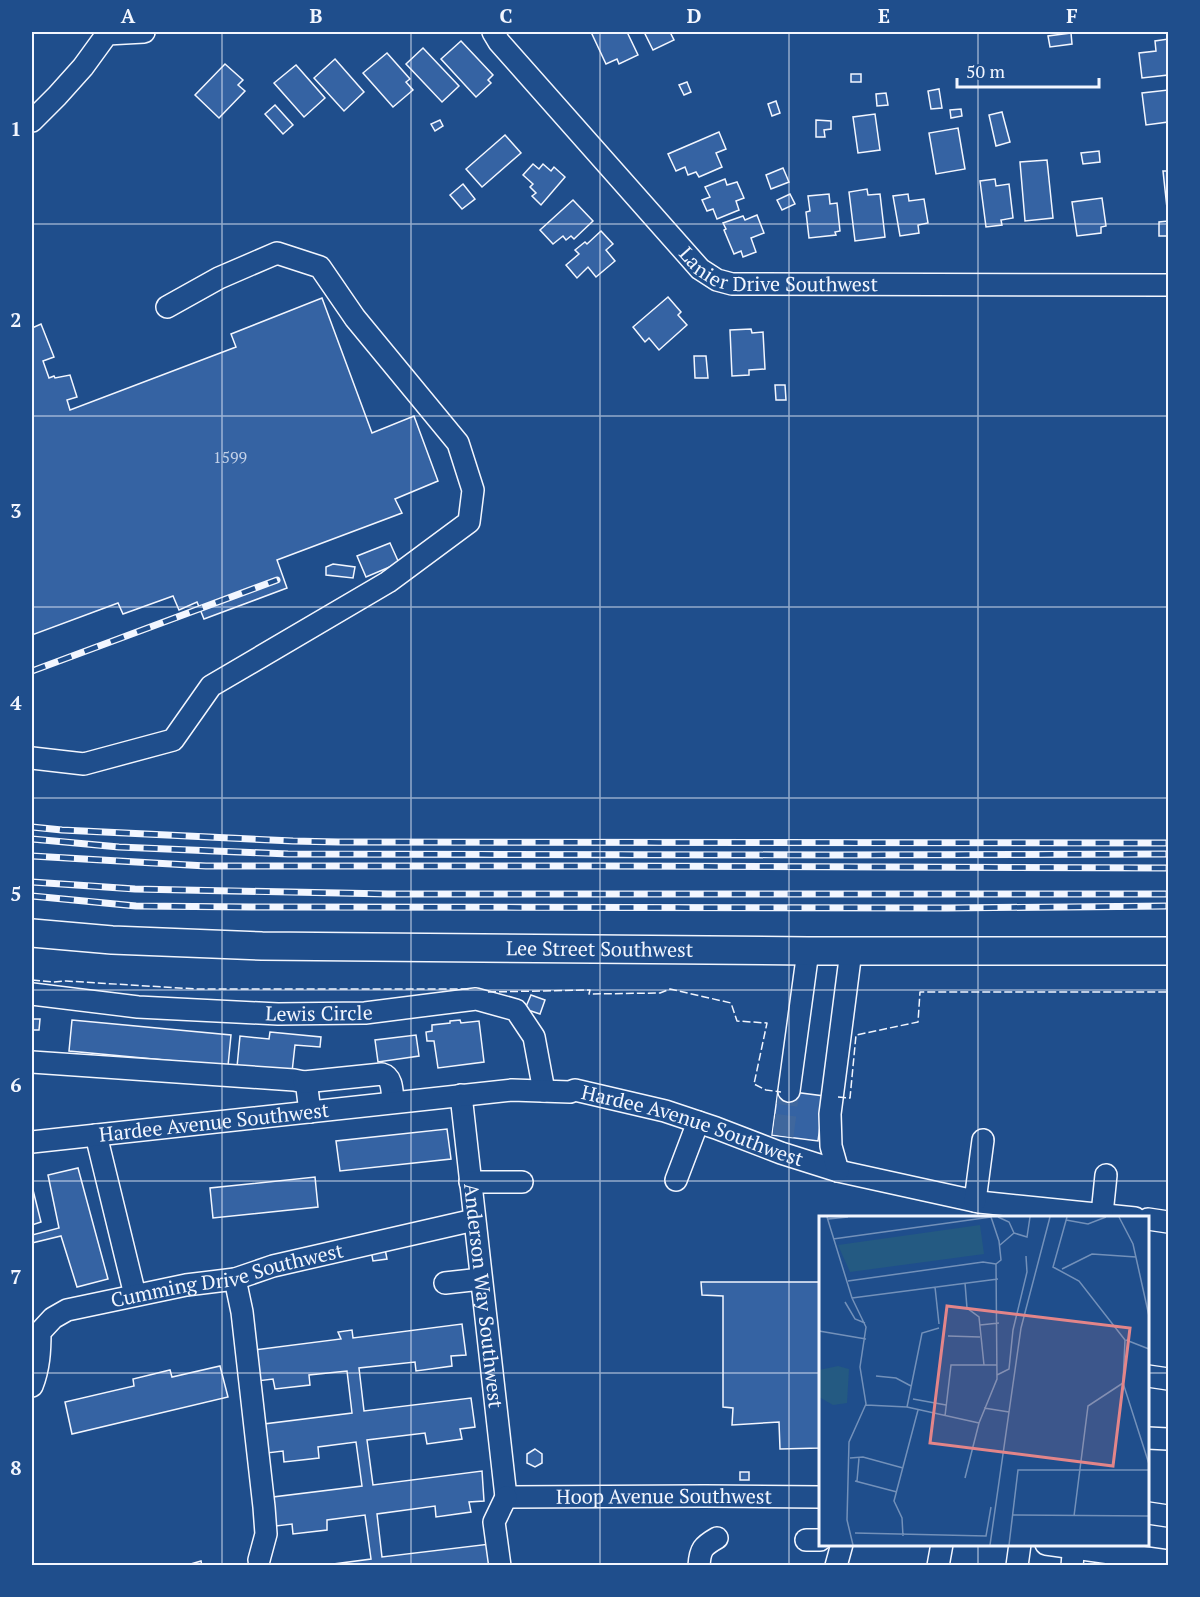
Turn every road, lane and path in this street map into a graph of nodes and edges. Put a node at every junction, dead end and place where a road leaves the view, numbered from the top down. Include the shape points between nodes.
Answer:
1 (144, 32) edge
2 (493, 32) edge
3 (107, 33) edge
4 (32, 121) edge
5 (1168, 285) edge
6 (167, 307) dead end
7 (32, 758) edge
8 (32, 933) edge
9 (808, 951) junction
10 (851, 951) junction
11 (1168, 951) edge
12 (32, 994) edge
13 (32, 1062) edge
14 (304, 1082) junction
15 (544, 1091) junction
16 (789, 1091) tunnel mouth
17 (461, 1095) junction
18 (393, 1102) junction
19 (310, 1112) junction
20 (698, 1122) junction
21 (96, 1135) junction
22 (983, 1140) dead end
23 (32, 1142) edge
24 (838, 1171) junction
25 (1106, 1175) dead end
26 (675, 1180) dead end
27 (470, 1182) junction
28 (522, 1182) dead end
29 (978, 1207) edge
30 (1102, 1214) junction
31 (1118, 1216) edge
32 (1149, 1219) edge
33 (474, 1220) junction
34 (1168, 1222) edge
35 (235, 1279) junction
36 (481, 1279) junction
37 (445, 1283) dead end
38 (135, 1294) junction
39 (1149, 1376) edge
40 (1168, 1379) edge
41 (32, 1386) edge
42 (1149, 1438) edge
43 (1168, 1439) edge
44 (506, 1497) junction
45 (819, 1497) edge
46 (1149, 1513) edge
47 (1168, 1516) edge
48 (717, 1538) dead end
49 (842, 1546) edge
50 (942, 1546) edge
51 (1020, 1546) edge
52 (1049, 1546) edge
53 (1073, 1553) edge
54 (1126, 1555) edge
55 (259, 1560) dead end
56 (1168, 1561) edge
57 (500, 1566) edge
58 (699, 1566) edge
59 (836, 1566) edge
60 (939, 1566) edge
61 (1017, 1566) edge

1 - 3 street
2 - 5 street, Lanier Drive Southwest via 700,269 717,280 732,284
3 - 4 street via 83,67
6 - 7 street via 219,278 277,254 321,267 355,318 458,443 473,490 469,522 388,582 211,686 173,741 84,764
8 - 9 main road, Lee Street Southwest via 262,946
9 - 10 main road, Lee Street Southwest
9 - 16 street
10 - 11 main road, Lee Street Southwest
10 - 24 street via 831,1114 831,1146
12 - 15 street, Lewis Circle via 138,1006 278,1014 364,1013 476,999 516,1010 534,1037
13 - 14 street
14 - 18 street via 386,1075
14 - 19 street
15 - 17 street, Hardee Avenue Southwest
15 - 20 street, Hardee Avenue Southwest via 575,1090
17 - 18 street, Hardee Avenue Southwest
17 - 27 street, Anderson Way Southwest
18 - 19 street, Hardee Avenue Southwest
19 - 21 street, Hardee Avenue Southwest
20 - 24 street, Hardee Avenue Southwest via 782,1145
20 - 26 street
21 - 23 street, Hardee Avenue Southwest
21 - 38 street
22 - 29 street
24 - 29 street, Hardee Avenue Southwest
25 - 30 street
27 - 28 street
27 - 33 street, Anderson Way Southwest
29 - 30 street, Hardee Avenue Southwest
30 - 31 street, Hardee Avenue Southwest
32 - 34 street
33 - 35 street, Cumming Drive Southwest via 273,1266
33 - 36 street, Anderson Way Southwest
35 - 38 street, Cumming Drive Southwest
35 - 55 street via 265,1516 266,1534
36 - 37 street
36 - 44 street, Anderson Way Southwest
38 - 41 street, Cumming Drive Southwest via 67,1310 53,1318 40,1332 37,1373
39 - 40 street
42 - 43 street
44 - 45 street, Hoop Avenue Southwest
44 - 57 street via 494,1522
46 - 47 street
48 - 58 street via 704,1545
49 - 59 street
50 - 60 street
51 - 61 street
52 - 53 street
53 - 54 street
54 - 56 street

